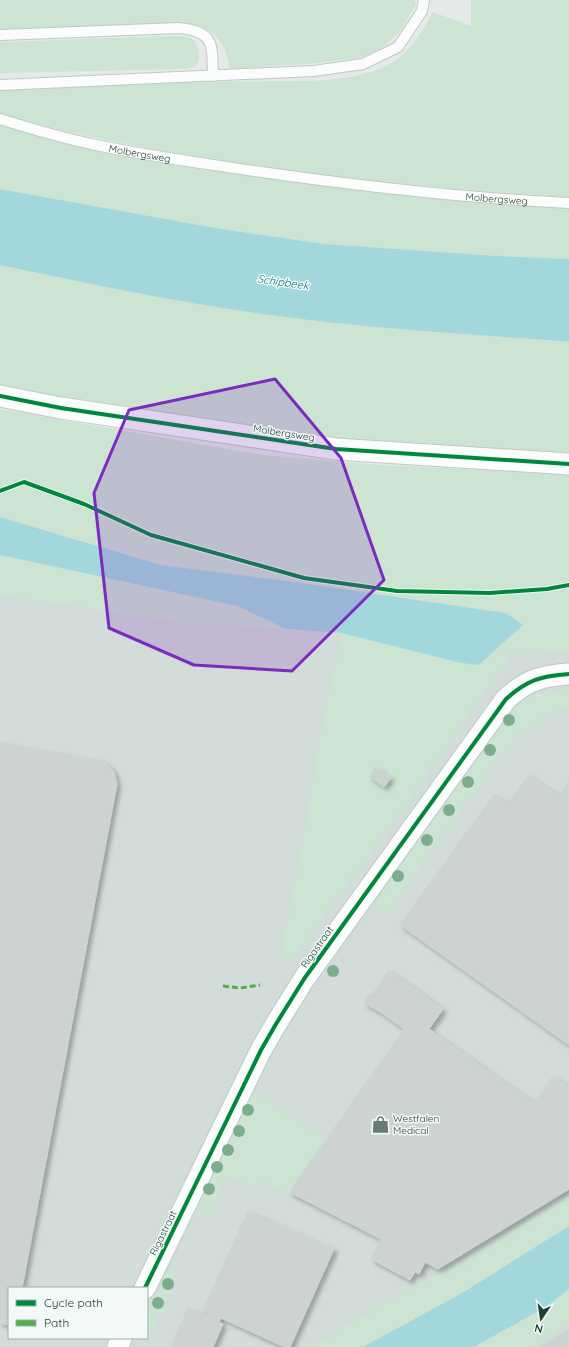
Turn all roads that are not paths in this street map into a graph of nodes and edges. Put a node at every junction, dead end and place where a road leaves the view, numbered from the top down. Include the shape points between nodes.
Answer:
1 (424, 0) edge
2 (0, 35) edge
3 (213, 76) junction
4 (0, 85) edge
5 (0, 119) edge
6 (569, 203) edge
7 (0, 396) edge
8 (569, 464) edge
9 (569, 674) edge
10 (145, 1287) edge

1 - 3 lane via 422,11 398,47 362,64 314,71
2 - 3 lane via 191,29 202,33 210,43
3 - 4 lane
5 - 6 lane, Molbergsweg via 96,145 280,175 415,192
7 - 8 street, Molbergsweg via 62,408 336,449
9 - 10 street, Rigastraat via 533,680 518,688 506,699 304,979 261,1050

